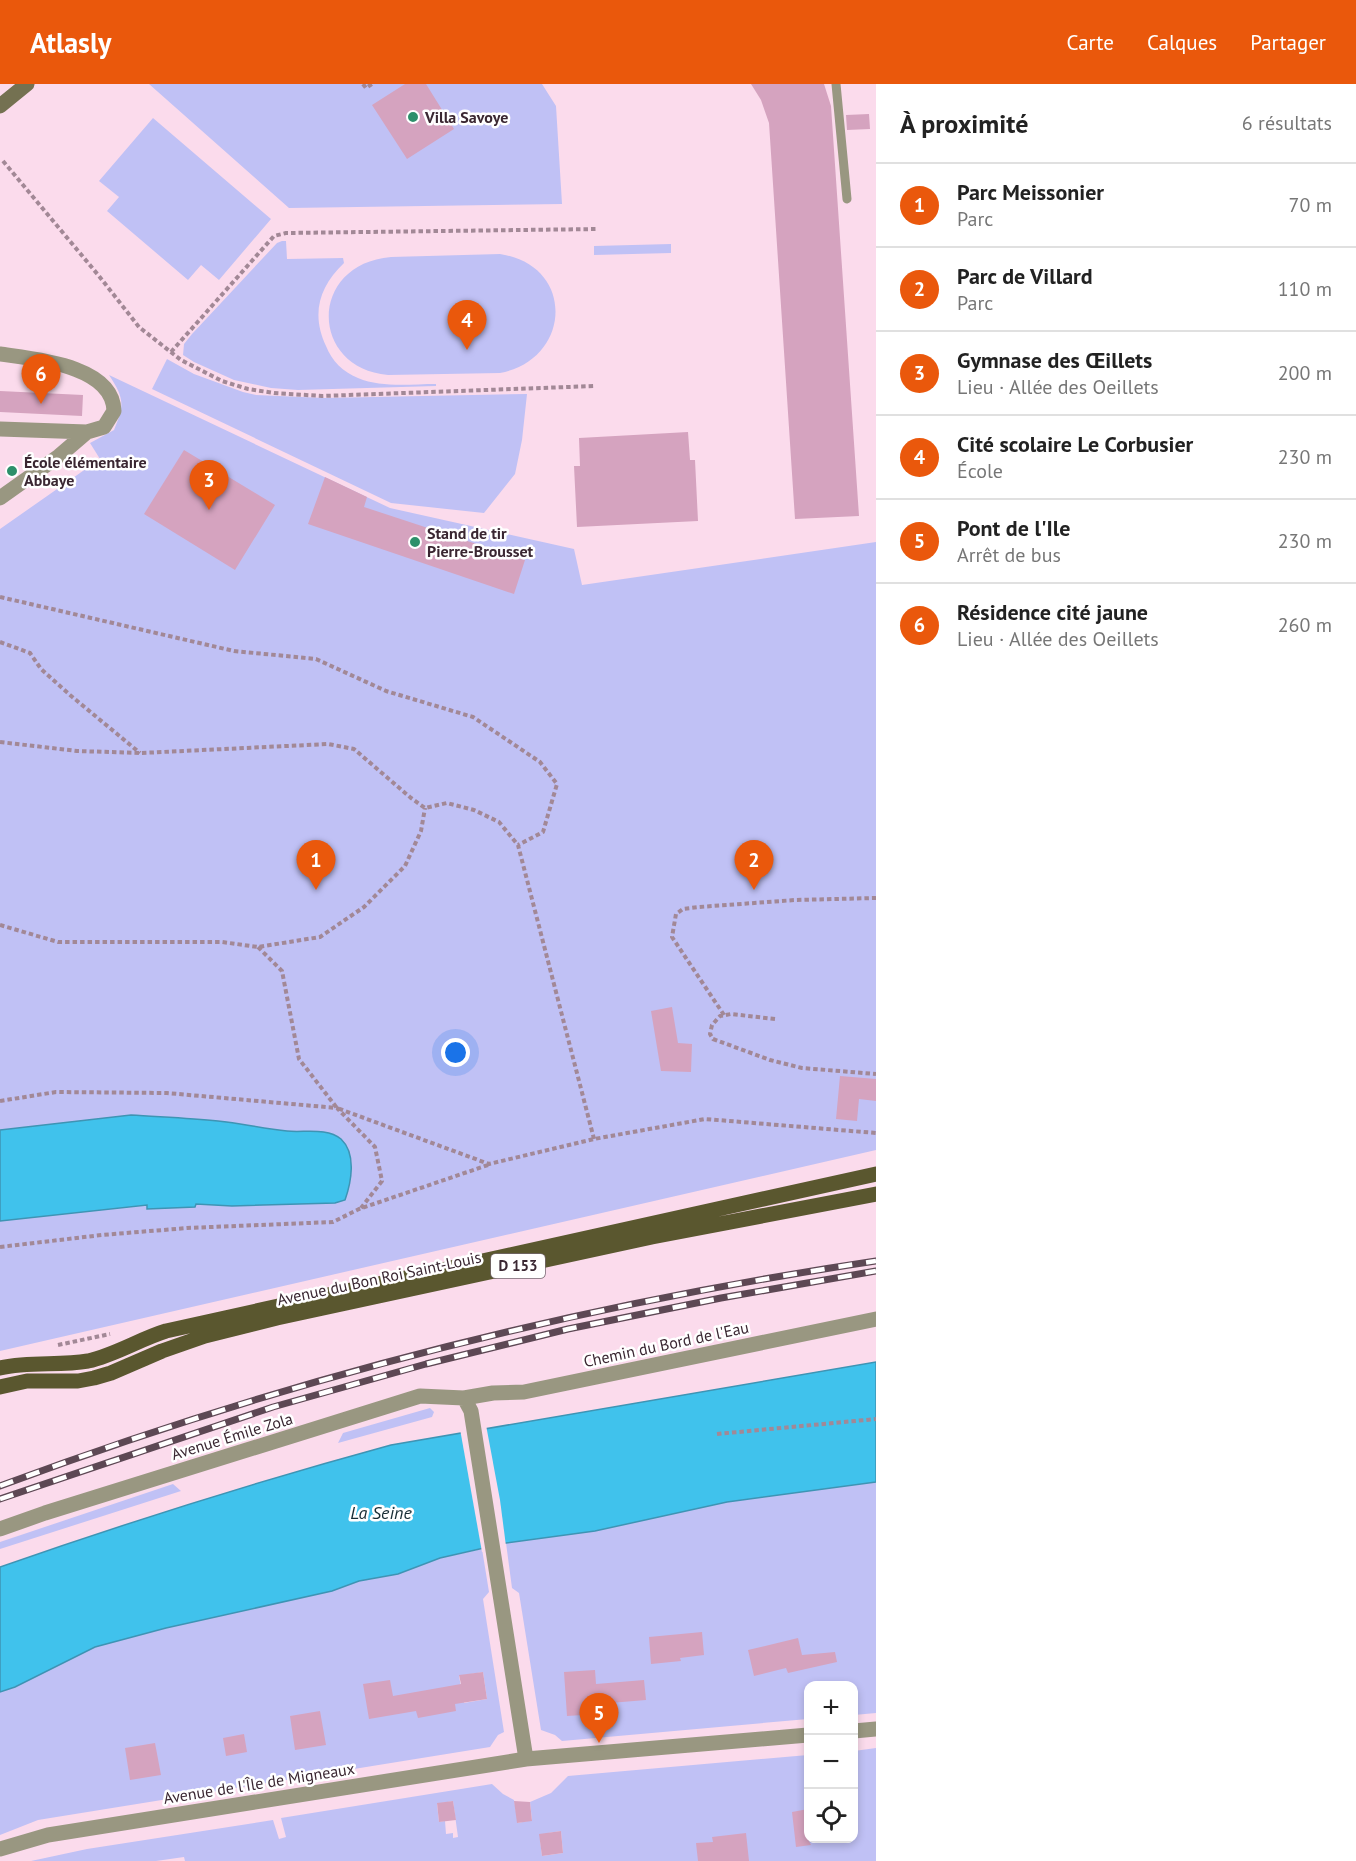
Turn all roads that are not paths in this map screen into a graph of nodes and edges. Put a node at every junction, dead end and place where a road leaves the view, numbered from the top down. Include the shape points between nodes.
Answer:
1 (27, 84) edge
2 (836, 84) edge
3 (0, 106) edge
4 (847, 199) dead end
5 (0, 354) edge
6 (0, 429) edge
7 (87, 432) junction
8 (0, 498) edge
9 (876, 1174) edge
10 (876, 1194) edge
11 (876, 1319) edge
12 (0, 1368) edge
13 (0, 1387) edge
14 (467, 1404) junction
15 (0, 1529) edge
16 (876, 1729) edge
17 (858, 1731) edge
18 (804, 1735) edge
19 (526, 1759) junction
20 (0, 1850) edge

1 - 3 street
2 - 4 lane
5 - 7 street via 63,364 101,383 110,394 114,411 104,427
6 - 7 street
7 - 8 street
9 - 12 main road, Avenue du Bon Roi Saint-Louis / D 153 via 166,1331 89,1360
10 - 13 main road, Avenue du Bon Roi Saint-Louis / D 153 via 663,1235 277,1318 205,1336 94,1378 27,1381
11 - 14 street, Chemin du Bord de l'Eau via 524,1392 493,1393
14 - 15 street, Avenue Émile Zola via 420,1396
14 - 19 street
16 - 17 street
18 - 19 street, Avenue de l'Île de Migneaux
19 - 20 street, Avenue de l'Île de Migneaux via 48,1835

